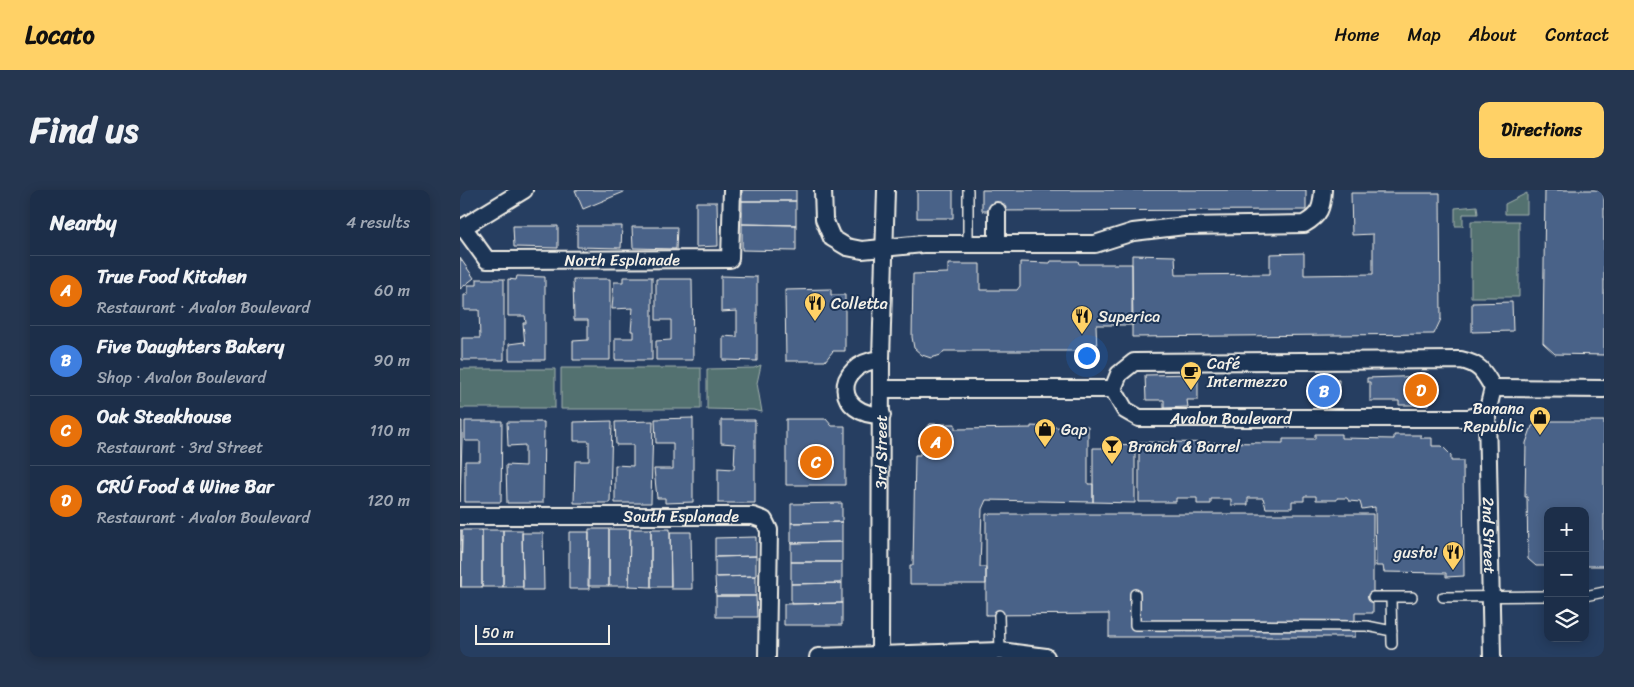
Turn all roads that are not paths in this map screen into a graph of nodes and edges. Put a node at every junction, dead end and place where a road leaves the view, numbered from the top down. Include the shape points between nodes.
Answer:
1 (524, 190) edge
2 (732, 190) edge
3 (823, 190) edge
4 (886, 190) edge
5 (968, 190) edge
6 (1323, 190) edge
7 (997, 211) dead end
8 (461, 228) edge
9 (968, 244) junction
10 (997, 244) junction
11 (884, 248) junction
12 (881, 359) junction
13 (1493, 388) junction
14 (881, 389) junction
15 (1113, 389) junction
16 (1604, 389) edge
17 (1487, 413) junction
18 (882, 414) junction
19 (460, 516) edge
20 (1604, 592) edge
21 (1134, 594) dead end
22 (1589, 595) edge
23 (1544, 596) edge
24 (1373, 597) dead end
25 (1412, 597) dead end
26 (1443, 597) dead end
27 (1391, 598) junction
28 (1491, 598) junction
29 (999, 615) dead end
30 (1392, 632) junction
31 (1392, 644) dead end
32 (1000, 651) junction
33 (880, 654) junction
34 (900, 655) edge
35 (862, 656) edge
36 (767, 657) edge
37 (818, 657) edge
38 (1046, 657) edge
39 (1492, 657) edge

1 - 8 street
2 - 8 street, North Esplanade via 730,258 487,260
3 - 11 street via 824,219 832,238 847,247 862,250
4 - 11 street, 3rd Street
5 - 9 lane
6 - 10 street via 1322,208 1315,218 1304,224 1185,226 1133,232 1095,244
7 - 10 street
9 - 10 street
9 - 11 street
11 - 12 street, 3rd Street
12 - 14 street, 3rd Street
12 - 18 street via 858,365 851,371 846,388 852,406 859,412
13 - 15 street via 1483,369 1473,362 1461,360 1134,362 1119,374
13 - 16 street
13 - 17 street
14 - 15 street
14 - 18 street, 3rd Street
15 - 17 street, Avalon Boulevard via 1125,410 1138,418 1468,418
17 - 28 street, 2nd Street
18 - 33 street, 3rd Street
19 - 36 street, South Esplanade via 753,516 764,520 769,530
20 - 22 lane
21 - 30 lane via 1135,625 1366,626
23 - 28 lane
24 - 27 lane
25 - 27 lane
26 - 28 lane
27 - 30 lane
28 - 39 street, 2nd Street
29 - 32 lane
30 - 31 lane
32 - 34 street
32 - 38 street
33 - 34 street
33 - 35 street
35 - 37 street

